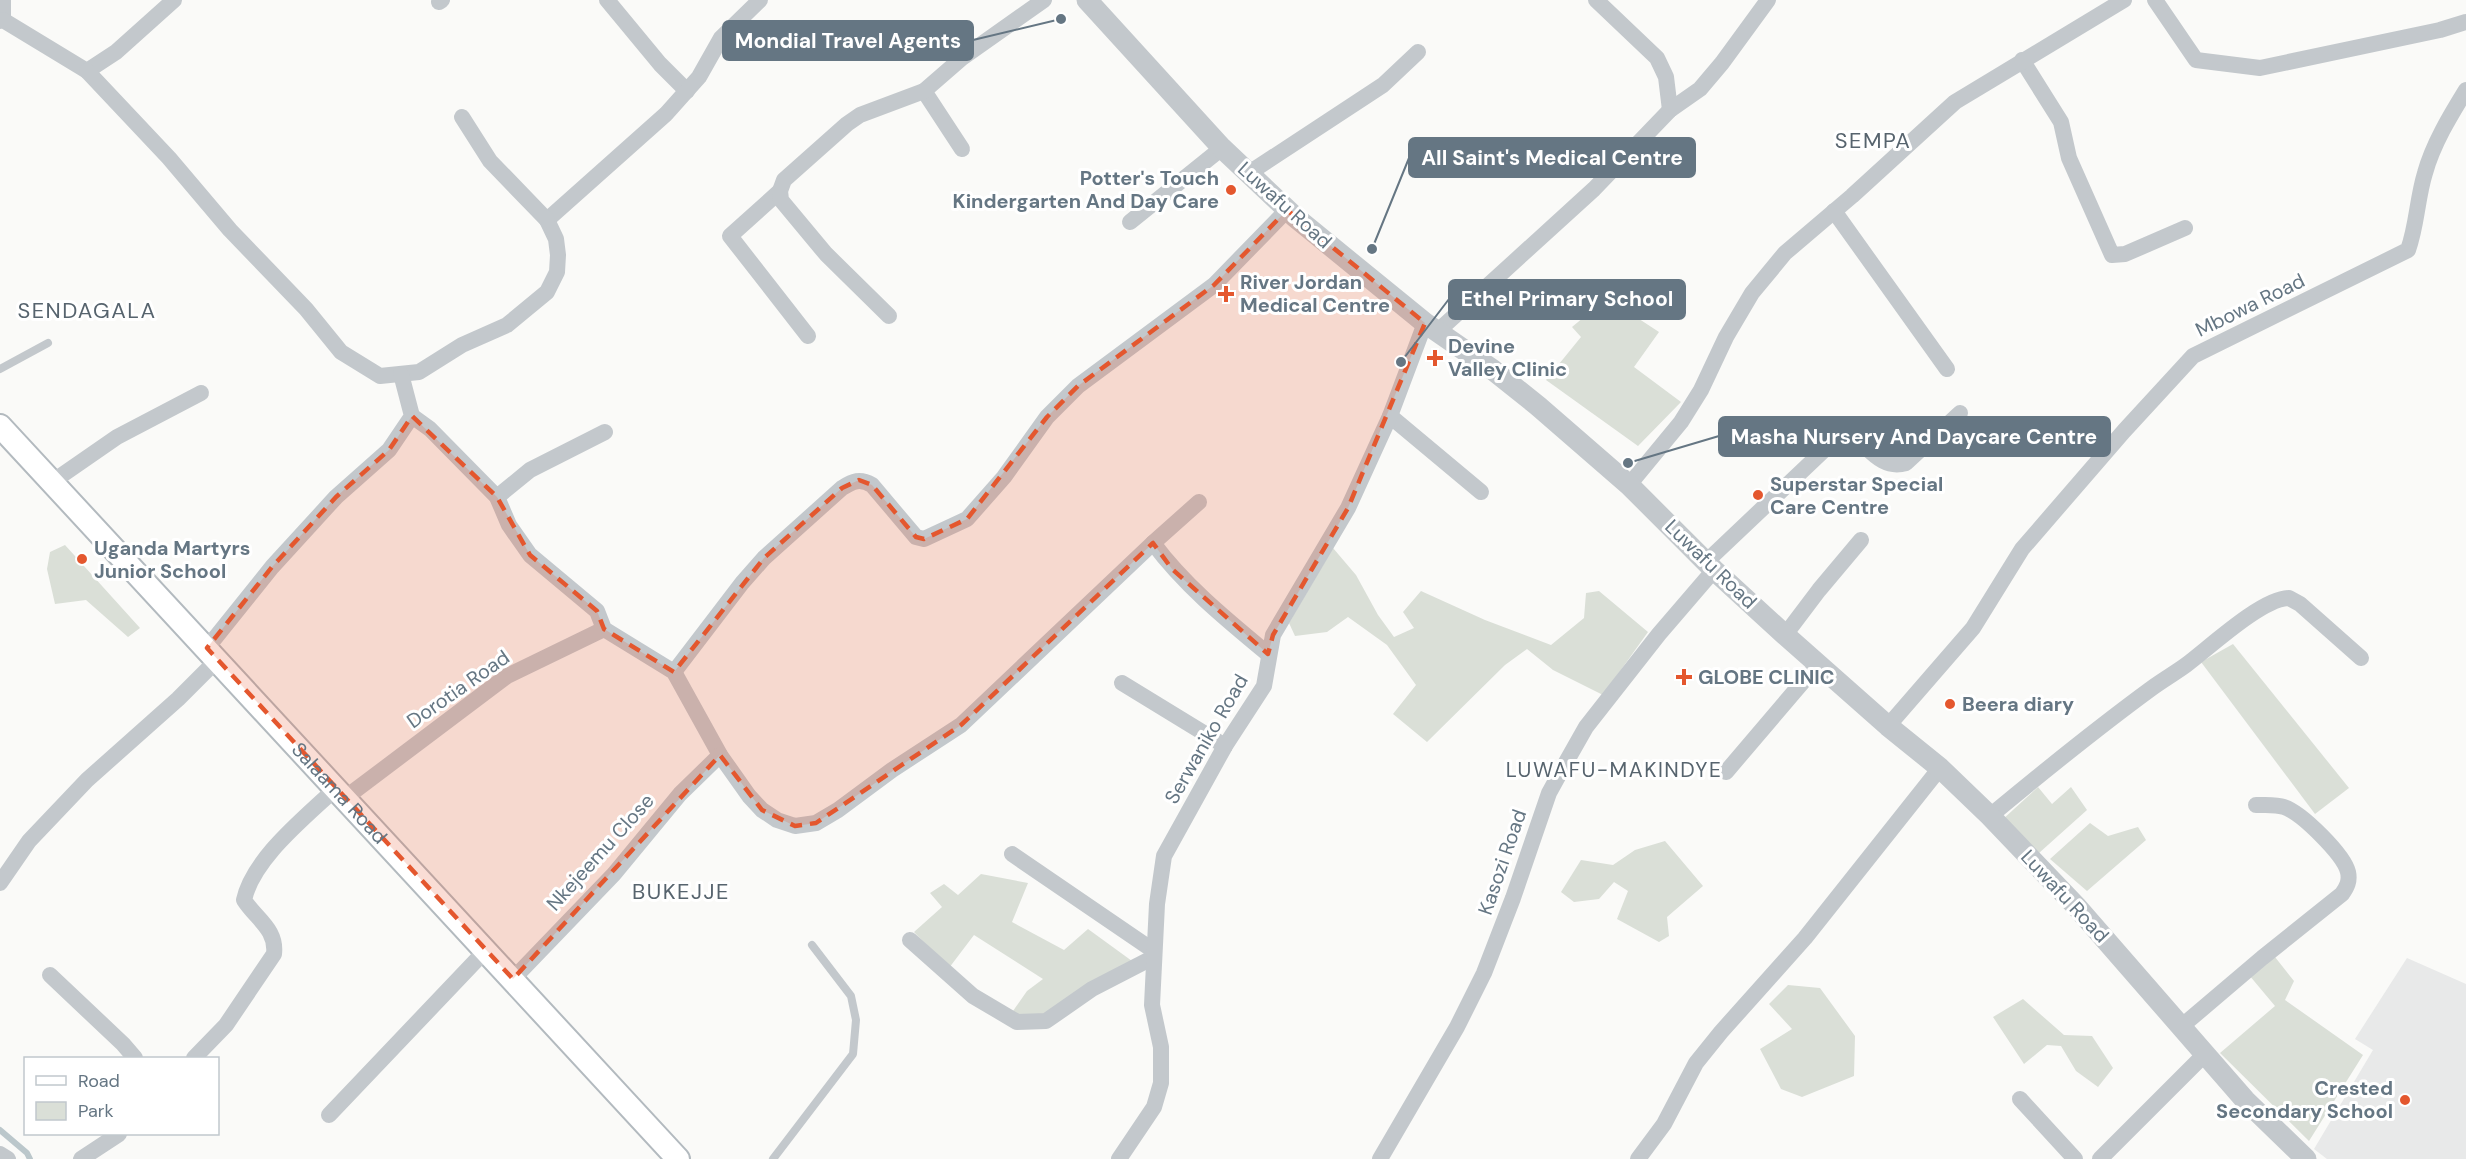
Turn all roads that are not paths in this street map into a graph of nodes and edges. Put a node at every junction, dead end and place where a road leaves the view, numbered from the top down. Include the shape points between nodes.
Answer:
1 (3, 0) edge
2 (174, 0) edge
3 (607, 0) edge
4 (760, 0) edge
5 (1044, 0) edge
6 (1087, 0) edge
7 (1596, 0) edge
8 (1768, 0) edge
9 (2124, 0) edge
10 (2155, 0) edge
11 (2, 21) edge
12 (2466, 22) edge
13 (1418, 52) dead end
14 (2022, 60) junction
15 (87, 71) junction
16 (2466, 90) edge
17 (687, 91) junction
18 (924, 92) junction
19 (1670, 110) junction
20 (462, 117) dead end
21 (1222, 148) junction
22 (962, 149) dead end
23 (1250, 173) junction
24 (780, 191) junction
25 (1287, 210) junction
26 (1834, 211) junction
27 (547, 220) junction
28 (1130, 222) dead end
29 (2185, 228) dead end
30 (889, 316) dead end
31 (1431, 327) junction
32 (808, 336) dead end
33 (48, 343) dead end
34 (0, 369) edge
35 (1947, 369) dead end
36 (401, 374) junction
37 (201, 393) dead end
38 (1960, 413) dead end
39 (412, 416) junction
40 (1390, 416) junction
41 (0, 426) edge
42 (605, 432) dead end
43 (52, 482) junction
44 (1629, 485) junction
45 (1481, 492) dead end
46 (497, 496) junction
47 (1199, 502) dead end
48 (1861, 540) dead end
49 (1153, 543) junction
50 (1711, 566) junction
51 (604, 629) junction
52 (1785, 635) junction
53 (212, 654) junction
54 (1268, 654) junction
55 (2361, 658) dead end
56 (1818, 664) junction
57 (674, 672) junction
58 (1122, 683) dead end
59 (1888, 726) junction
60 (1225, 746) junction
61 (720, 754) junction
62 (1940, 768) junction
63 (1726, 772) dead end
64 (340, 793) junction
65 (2256, 805) dead end
66 (1990, 816) junction
67 (1012, 854) dead end
68 (0, 883) edge
69 (910, 940) dead end
70 (812, 945) dead end
71 (486, 950) junction
72 (1154, 954) junction
73 (50, 975) dead end
74 (513, 979) junction
75 (2182, 1026) junction
76 (2206, 1053) junction
77 (133, 1057) edge
78 (196, 1057) edge
79 (2020, 1099) dead end
80 (329, 1115) dead end
81 (117, 1135) edge
82 (0, 1154) edge
83 (8, 1159) edge
84 (81, 1159) edge
85 (678, 1159) edge
86 (772, 1159) edge
87 (1119, 1159) edge
88 (1380, 1159) edge
89 (1638, 1159) edge
90 (2076, 1159) edge
91 (2100, 1159) edge
92 (2306, 1159) edge

1 - 11 street
2 - 15 street via 116,52
3 - 17 street
4 - 17 street via 721,38
5 - 18 street via 962,58
6 - 21 street, Luwafu Road
7 - 19 street via 1657,58 1666,77
8 - 19 street via 1700,88
9 - 14 street
10 - 12 street via 2196,60 2260,68
11 - 15 street
13 - 23 street via 1383,85
14 - 26 street via 1955,102
14 - 29 street via 2061,122 2069,158 2112,255 2125,254
15 - 36 street via 341,352 380,376
16 - 59 street, Mbowa Road via 2424,175 2408,250 2193,356 2022,549 1973,628
17 - 27 street
18 - 22 street
18 - 24 street via 860,115 790,172
19 - 31 street via 1594,189
20 - 27 street via 490,161
21 - 23 street, Luwafu Road
21 - 28 street
23 - 25 street, Luwafu Road
24 - 30 street via 781,200 826,254
24 - 32 street via 730,236
25 - 31 street, Luwafu Road
25 - 57 street via 1214,285 1078,386 1047,417 1004,477 967,519 924,538 916,537 872,485 859,480 852,482 764,558
26 - 35 street
26 - 44 street via 1785,253 1752,293 1681,422
27 - 36 street via 558,255 557,272 547,292 507,325 462,345 419,372
31 - 40 street, Serwaniko Road
31 - 44 street, Luwafu Road via 1538,406
33 - 34 lane
36 - 39 street
37 - 43 street via 117,437
38 - 50 street, Kasozi Road via 1906,463 1897,466 1880,460 1848,432 1841,434
39 - 46 street
39 - 53 street via 389,450 336,496 272,567
40 - 45 street
40 - 54 street, Serwaniko Road via 1348,508 1273,635
41 - 43 main road, Salaama Road
42 - 46 street via 530,470
43 - 53 main road, Salaama Road
44 - 50 street, Luwafu Road
46 - 51 street via 509,525 530,555 597,611
47 - 49 street
48 - 52 street
49 - 54 street via 1173,569 1220,615
49 - 61 street via 961,725 816,823 795,826 762,810
50 - 52 street, Luwafu Road
50 - 88 street, Kasozi Road via 1586,727 1565,764 1549,793 1484,973
51 - 57 street
51 - 64 street, Dorotia Road via 507,676
52 - 56 street, Luwafu Road
53 - 64 main road, Salaama Road
53 - 68 street via 178,699 87,780 29,841
54 - 60 street, Serwaniko Road via 1264,686
55 - 66 street via 2300,604 2289,598 2278,601 2255,612 2153,687
56 - 59 street, Luwafu Road
56 - 63 street
57 - 61 street
58 - 60 street
59 - 62 street, Luwafu Road
60 - 72 street, Serwaniko Road via 1164,856
61 - 74 street, Nkejeemu Close via 680,794 614,874
62 - 66 street, Luwafu Road
62 - 89 street via 1805,938 1696,1063 1664,1124
64 - 71 main road, Salaama Road
64 - 78 street, Dorotia Road via 274,850 247,885 244,900 271,931 274,954 226,1025
65 - 75 street via 2284,807 2294,812 2344,862 2349,884 2342,894
66 - 75 street, Luwafu Road
67 - 72 street
69 - 72 street via 973,996 1017,1022 1046,1021
70 - 86 lane via 851,996 856,1020 853,1054
71 - 74 main road, Salaama Road
71 - 80 street
72 - 87 street, Serwaniko Road via 1152,1005 1161,1047 1161,1083 1154,1107
73 - 77 street
74 - 85 main road, Salaama Road
75 - 76 street, Luwafu Road
76 - 91 street
76 - 92 street, Luwafu Road via 2245,1100
79 - 90 street
81 - 84 street
82 - 83 street

